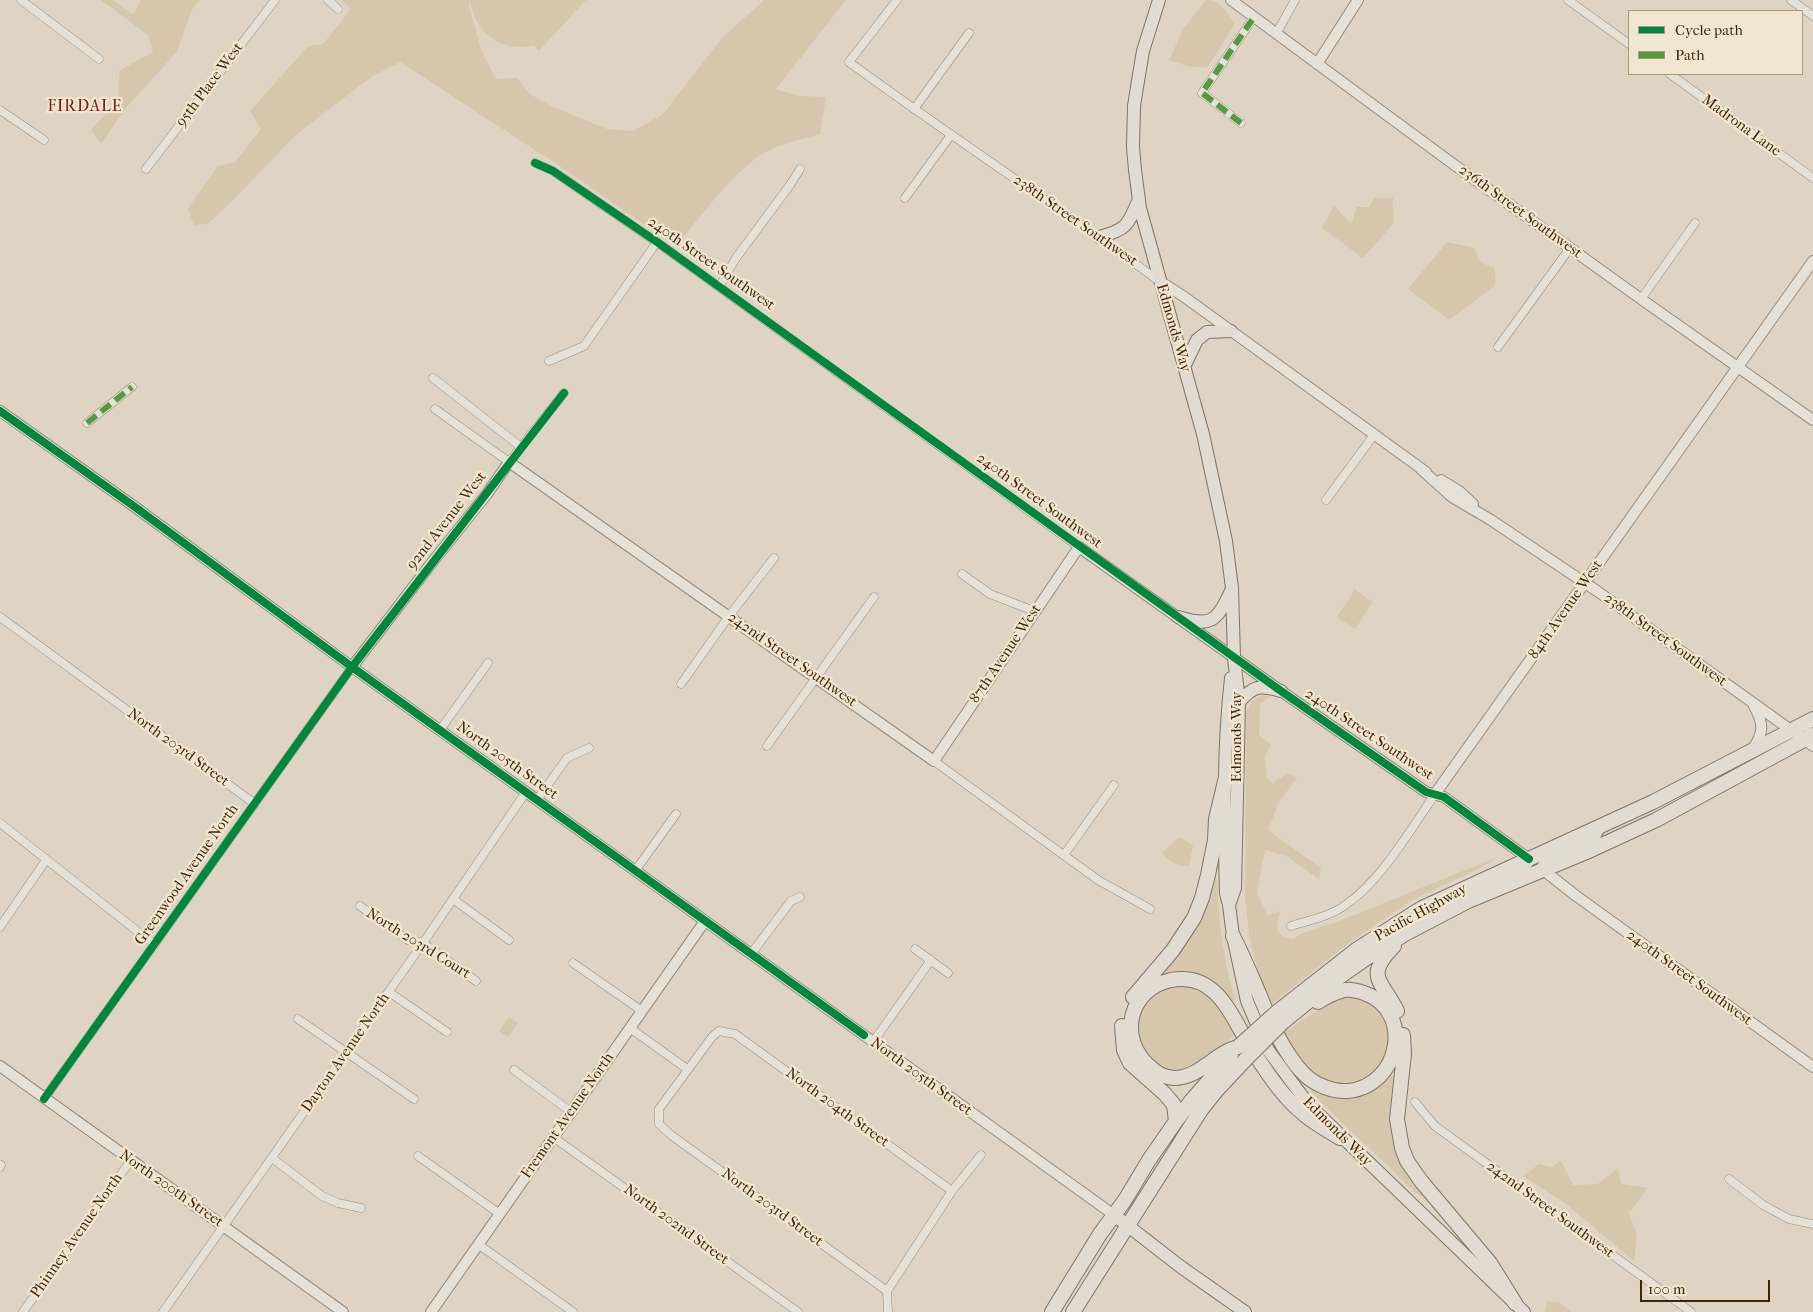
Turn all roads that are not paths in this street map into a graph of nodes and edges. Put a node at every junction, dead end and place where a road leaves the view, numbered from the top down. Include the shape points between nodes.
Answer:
1 (21, 0) edge
2 (275, 0) edge
3 (328, 0) edge
4 (897, 0) edge
5 (1159, 0) edge
6 (1231, 0) edge
7 (1295, 0) edge
8 (1358, 0) edge
9 (1568, 0) edge
10 (1791, 0) edge
11 (338, 9) dead end
12 (1813, 16) edge
13 (1254, 17) junction
14 (968, 33) dead end
15 (1276, 34) junction
16 (1628, 43) edge
17 (99, 59) dead end
18 (1317, 64) junction
19 (1671, 75) edge
20 (914, 109) junction
21 (0, 110) edge
22 (1241, 123) dead end
23 (951, 135) junction
24 (44, 140) dead end
25 (535, 163) dead end
26 (146, 169) dead end
27 (800, 169) dead end
28 (1813, 178) edge
29 (905, 198) dead end
30 (1139, 199) junction
31 (1695, 223) dead end
32 (1099, 236) junction
33 (657, 242) junction
34 (1570, 248) junction
35 (1813, 260) edge
36 (1161, 282) junction
37 (719, 287) junction
38 (1641, 299) junction
39 (1231, 331) junction
40 (1498, 347) dead end
41 (549, 361) dead end
42 (1184, 367) junction
43 (1737, 367) junction
44 (433, 378) dead end
45 (132, 387) dead end
46 (564, 393) dead end
47 (435, 409) dead end
48 (0, 411) edge
49 (1813, 420) edge
50 (87, 423) dead end
51 (1374, 435) junction
52 (521, 448) junction
53 (509, 462) junction
54 (1326, 500) dead end
55 (1079, 546) junction
56 (774, 558) dead end
57 (962, 574) dead end
58 (1585, 582) junction
59 (1232, 588) junction
60 (874, 597) dead end
61 (1034, 612) junction
62 (728, 616) junction
63 (0, 617) edge
64 (1178, 617) junction
65 (1234, 658) junction
66 (488, 663) dead end
67 (352, 667) junction
68 (816, 677) junction
69 (681, 684) dead end
70 (1280, 692) junction
71 (1240, 702) junction
72 (1753, 703) junction
73 (1813, 719) edge
74 (440, 730) junction
75 (1791, 730) junction
76 (1810, 740) edge
77 (767, 746) dead end
78 (589, 748) dead end
79 (1751, 751) junction
80 (934, 762) junction
81 (1225, 781) junction
82 (1114, 785) dead end
83 (526, 792) junction
84 (1435, 794) junction
85 (537, 800) junction
86 (255, 804) junction
87 (676, 814) dead end
88 (0, 824) edge
89 (1599, 827) junction
90 (1064, 856) junction
91 (1529, 859) junction
92 (46, 860) junction
93 (1542, 869) junction
94 (635, 870) junction
95 (800, 897) dead end
96 (453, 899) junction
97 (1474, 899) junction
98 (1229, 905) junction
99 (360, 906) dead end
100 (1150, 909) dead end
101 (706, 921) junction
102 (1291, 926) dead end
103 (0, 927) edge
104 (1405, 934) junction
105 (1233, 936) junction
106 (509, 940) dead end
107 (423, 943) junction
108 (155, 944) junction
109 (915, 949) dead end
110 (751, 954) junction
111 (930, 960) junction
112 (573, 963) dead end
113 (948, 972) dead end
114 (476, 981) dead end
115 (389, 992) junction
116 (642, 1011) junction
117 (1280, 1017) junction
118 (298, 1019) dead end
119 (630, 1028) junction
120 (447, 1032) dead end
121 (873, 1042) junction
122 (1238, 1047) junction
123 (347, 1052) junction
124 (0, 1066) edge
125 (1813, 1068) edge
126 (687, 1069) junction
127 (514, 1070) dead end
128 (414, 1098) dead end
129 (44, 1099) junction
130 (1415, 1102) dead end
131 (571, 1112) junction
132 (1176, 1121) junction
133 (553, 1137) junction
134 (1340, 1138) junction
135 (981, 1155) dead end
136 (418, 1156) dead end
137 (272, 1158) junction
138 (131, 1160) junction
139 (1730, 1178) dead end
140 (952, 1191) junction
141 (361, 1208) dead end
142 (500, 1214) junction
143 (1114, 1215) junction
144 (1813, 1224) edge
145 (1127, 1226) junction
146 (224, 1227) junction
147 (478, 1244) junction
148 (887, 1291) junction
149 (1519, 1307) edge
150 (23, 1312) edge
151 (163, 1312) edge
152 (343, 1312) edge
153 (431, 1312) edge
154 (572, 1312) edge
155 (798, 1312) edge
156 (888, 1312) edge
157 (1052, 1312) edge
158 (1073, 1312) edge
159 (1245, 1312) edge
160 (1691, 1312) edge

1 - 17 street
2 - 26 street, 95th Place West
3 - 11 street
4 - 20 street, 238th Street Southwest via 849,62
5 - 30 main road, Edmonds Way via 1143,51 1134,106 1133,147
6 - 13 street, 236th Street Southwest
7 - 15 street
8 - 18 street
9 - 16 street
10 - 12 street
13 - 15 street, 236th Street Southwest
13 - 22 street via 1202,93
14 - 20 street
15 - 18 street, 236th Street Southwest
18 - 34 street, 236th Street Southwest
19 - 28 street, Madrona Lane
20 - 23 street, 238th Street Southwest
21 - 24 street
23 - 29 street
23 - 32 street, 238th Street Southwest
25 - 33 street, 240th Street Southwest via 553,171
27 - 37 street
30 - 32 main road via 1129,223 1114,233
30 - 36 main road, Edmonds Way
31 - 38 street
32 - 36 street, 238th Street Southwest
33 - 37 street, 240th Street Southwest
33 - 41 street via 584,346
34 - 38 street, 236th Street Southwest
34 - 40 street
35 - 43 street, 84th Avenue West
36 - 39 street, 238th Street Southwest
36 - 42 main road, Edmonds Way
37 - 55 street, 240th Street Southwest
38 - 43 street, 236th Street Southwest
39 - 42 main road via 1207,332 1197,340
39 - 51 street, 238th Street Southwest
42 - 59 main road, Edmonds Way via 1219,503
43 - 49 street, 236th Street Southwest
43 - 58 street, 84th Avenue West
44 - 52 street
45 - 50 street
46 - 52 street, 92nd Avenue West
47 - 53 street, 242nd Street Southwest
48 - 67 street, North 205th Street
51 - 54 street
51 - 58 street, 238th Street Southwest via 1421,469 1459,491 1491,520
52 - 53 street, 92nd Avenue West
53 - 62 street, 242nd Street Southwest
53 - 67 street, 92nd Avenue West
55 - 61 street, 87th Avenue West
55 - 64 street, 240th Street Southwest
56 - 62 street
57 - 61 street via 990,594
58 - 72 street, 238th Street Southwest
58 - 84 street, 84th Avenue West
59 - 64 main road via 1217,616 1210,620 1194,622
59 - 65 main road, Edmonds Way
60 - 68 street
61 - 80 street, 87th Avenue West
62 - 68 street, 242nd Street Southwest
62 - 69 street
63 - 86 street, North 203rd Street
64 - 65 street, 240th Street Southwest
65 - 70 street, 240th Street Southwest
65 - 71 main road, Edmonds Way
65 - 81 main road, Edmonds Way
66 - 74 street
67 - 74 street, North 205th Street
67 - 86 street, Greenwood Avenue North
68 - 77 street
68 - 80 street, 242nd Street Southwest
70 - 71 main road via 1259,687 1252,689
70 - 84 street, 240th Street Southwest via 1426,792
71 - 98 main road, Edmonds Way via 1235,888
72 - 75 street, 238th Street Southwest
72 - 79 street via 1762,729
73 - 75 highway, Pacific Highway
74 - 83 street, North 205th Street
75 - 76 street, 238th Street Southwest
75 - 79 highway, Pacific Highway
76 - 93 highway, Pacific Highway via 1656,820
78 - 85 street via 567,758
79 - 89 highway, Pacific Highway
80 - 90 street, 242nd Street Southwest
81 - 98 main road, Edmonds Way via 1226,893
81 - 132 highway via 1200,905 1185,933 1132,997 1122,1024 1124,1050 1130,1063 1174,1105
82 - 90 street
83 - 85 street, North 205th Street
83 - 96 street, Dayton Avenue North
84 - 91 street, 240th Street Southwest via 1444,797
84 - 102 street, 84th Avenue West via 1361,893 1321,918
85 - 94 street, North 205th Street
86 - 108 street, Greenwood Avenue North
87 - 94 street
88 - 92 street
89 - 91 highway, Pacific Highway
89 - 93 main road via 1594,837 1547,860
90 - 100 street, 242nd Street Southwest via 1098,880
91 - 97 main road via 1519,872 1479,890
91 - 117 highway, Pacific Highway via 1414,914 1356,950
92 - 103 street
92 - 108 street
93 - 97 highway, Pacific Highway
93 - 125 street, 240th Street Southwest
94 - 101 street, North 205th Street
95 - 110 street via 791,901
96 - 106 street
96 - 107 street, Dayton Avenue North
97 - 104 highway, Pacific Highway
98 - 105 main road, Edmonds Way
99 - 107 street, North 203rd Court via 408,940
101 - 110 street, North 205th Street
101 - 116 street, Fremont Avenue North
104 - 117 highway, Pacific Highway
104 - 149 highway via 1383,957 1378,972 1382,987 1399,1016 1404,1040 1397,1119 1402,1148 1421,1181 1490,1263
105 - 117 highway via 1276,1034 1312,1081 1337,1090 1357,1090 1376,1080 1393,1055 1396,1038 1390,1015 1375,998 1358,991 1334,993
105 - 134 main road, Edmonds Way via 1247,1002 1268,1050 1308,1104
107 - 114 street, North 203rd Court
107 - 115 street, Dayton Avenue North
108 - 129 street, Greenwood Avenue North
109 - 111 street
110 - 121 street, North 205th Street
111 - 113 street
111 - 121 street
112 - 116 street
115 - 120 street
115 - 123 street, Dayton Avenue North
116 - 119 street, Fremont Avenue North
117 - 122 highway, Pacific Highway, bridge
117 - 145 highway, Pacific Highway, bridge via 1201,1110
118 - 123 street
119 - 126 street
119 - 131 street, Fremont Avenue North
121 - 143 street, North 205th Street
122 - 132 highway, Pacific Highway
122 - 134 highway via 1228,1050 1194,1073 1182,1077 1160,1076 1135,1050 1130,1029 1135,1008 1142,997 1170,980 1192,980 1208,987 1222,1000 1252,1051 1285,1096 1306,1118
123 - 128 street
123 - 137 street, Dayton Avenue North
124 - 129 street, North 200th Street
126 - 140 street, North 204th Street via 719,1031 735,1034
126 - 148 street, North 203rd Street via 659,1109 659,1124
127 - 131 street
129 - 138 street, North 200th Street
130 - 160 street, 242nd Street Southwest via 1435,1126
131 - 133 street, Fremont Avenue North
132 - 143 highway, Pacific Highway
133 - 142 street, Fremont Avenue North
133 - 155 street, North 202nd Street
134 - 149 main road, Edmonds Way
135 - 140 street
136 - 142 street
137 - 141 street via 322,1196
137 - 146 street, Dayton Avenue North
138 - 146 street, North 200th Street
138 - 150 street, Phinney Avenue North
139 - 144 street via 1763,1205 1789,1218
140 - 148 street
142 - 147 street, Fremont Avenue North
143 - 145 main road, North 205th Street
143 - 157 highway, Pacific Highway
145 - 158 highway, Pacific Highway
145 - 159 main road, North 205th Street
146 - 151 street, Dayton Avenue North
146 - 152 street, North 200th Street
147 - 153 street, Fremont Avenue North
147 - 154 street
148 - 156 street

